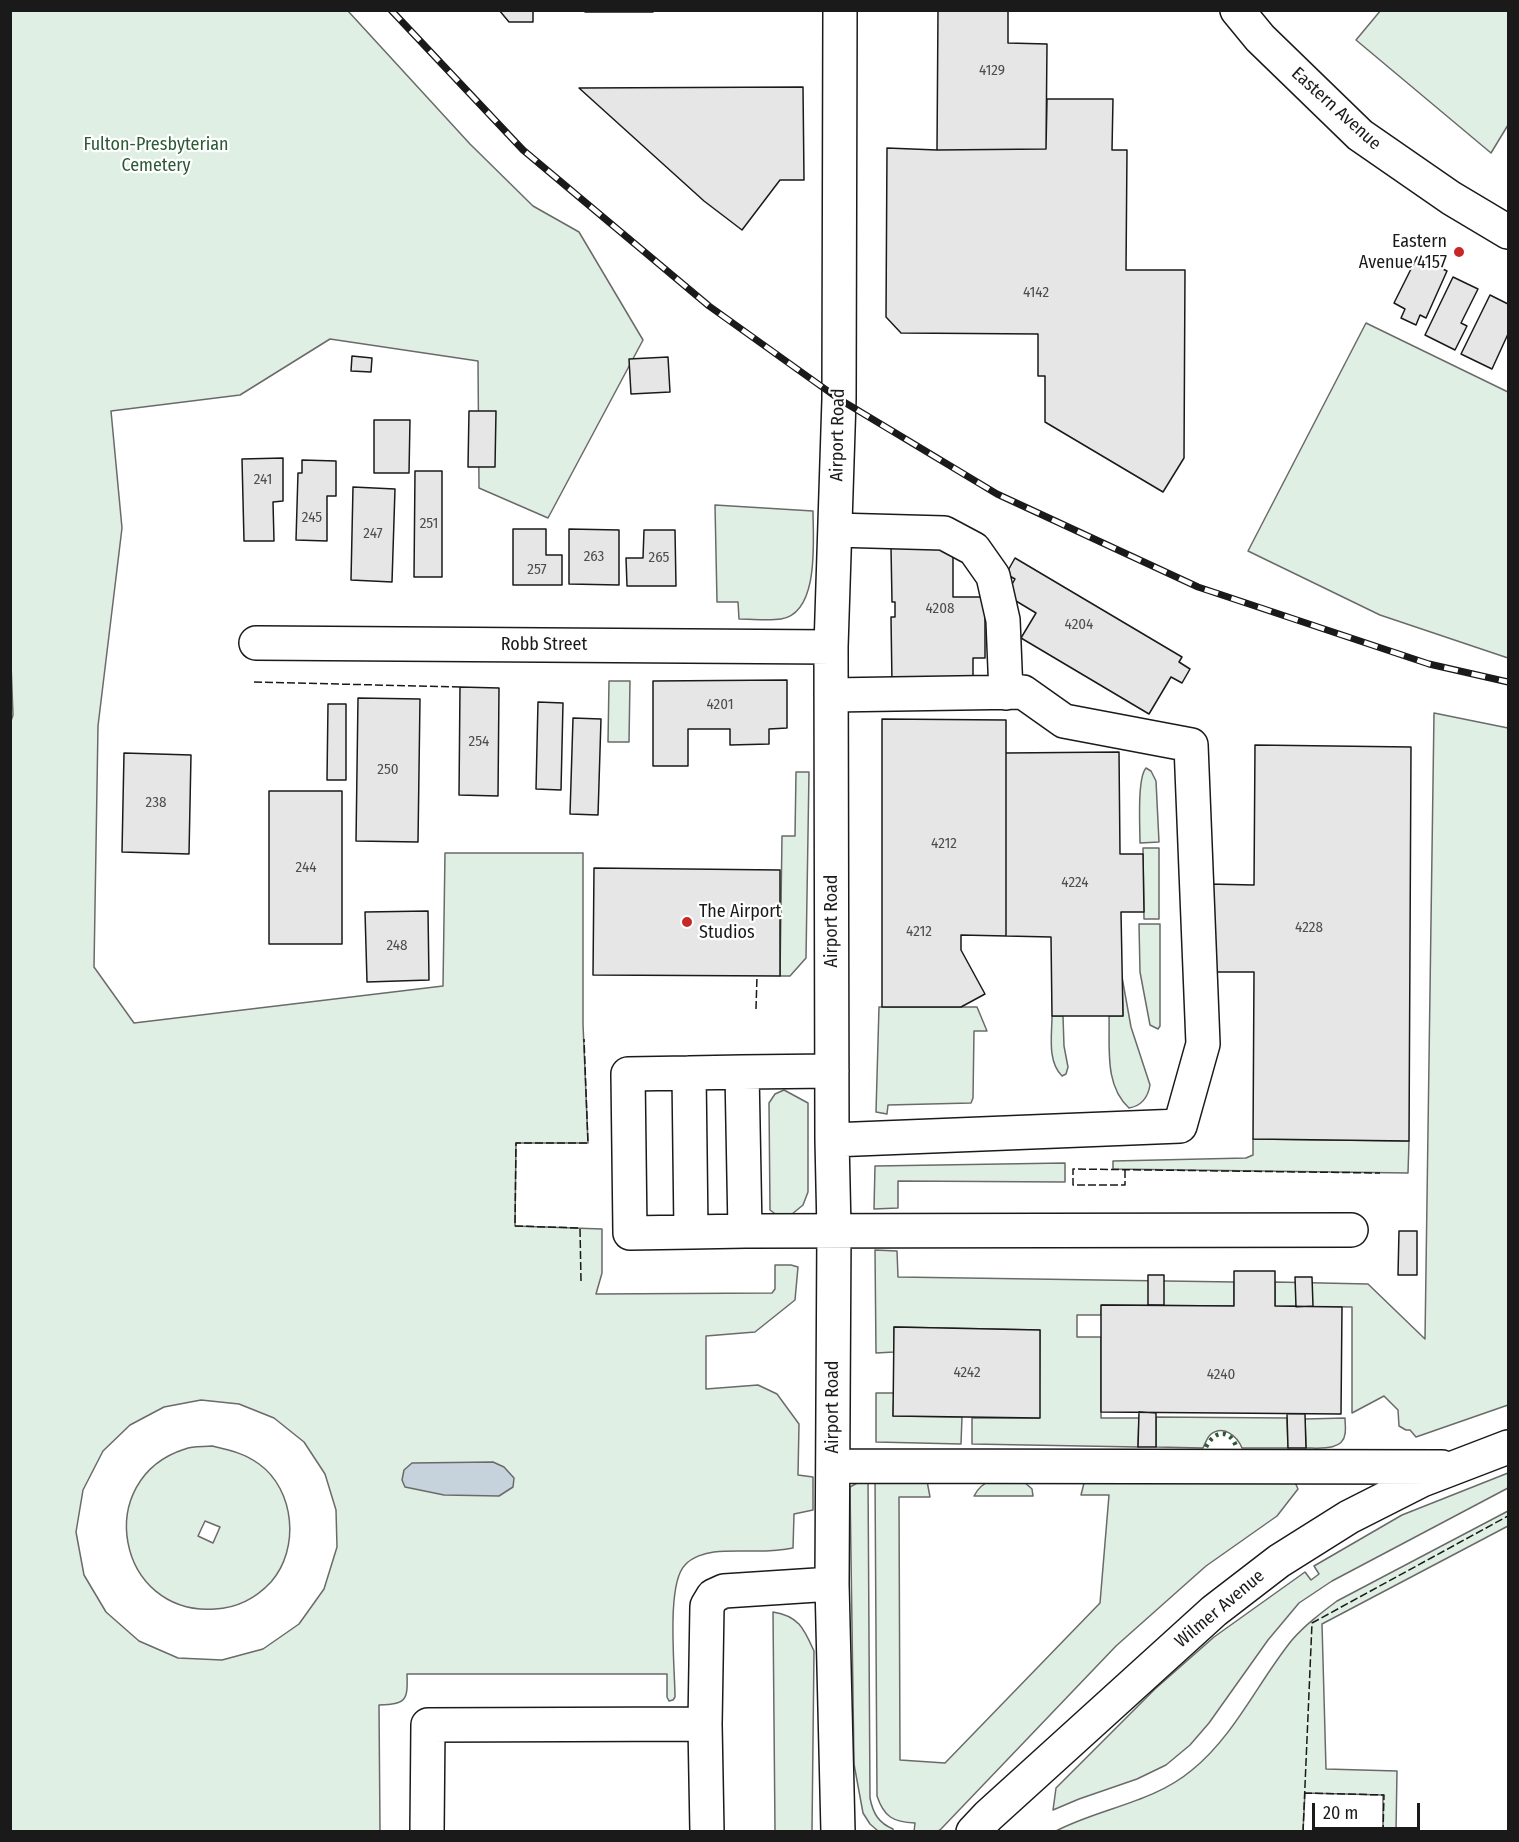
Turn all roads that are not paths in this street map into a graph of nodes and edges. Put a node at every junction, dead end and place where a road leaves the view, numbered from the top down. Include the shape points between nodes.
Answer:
1 (840, 10) edge
2 (1237, 10) edge
3 (1509, 232) edge
4 (835, 530) junction
5 (256, 643) dead end
6 (831, 647) junction
7 (1006, 693) junction
8 (831, 695) junction
9 (832, 1071) junction
10 (742, 1072) junction
11 (689, 1073) junction
12 (832, 1140) junction
13 (834, 1230) junction
14 (1350, 1230) dead end
15 (745, 1231) junction
16 (691, 1232) junction
17 (1509, 1448) edge
18 (833, 1466) junction
19 (1456, 1467) junction
20 (832, 1584) junction
21 (705, 1724) junction
22 (427, 1832) edge
23 (707, 1832) edge
24 (838, 1832) edge
25 (973, 1832) edge

1 - 4 street, Airport Road
2 - 3 street, Eastern Avenue via 1260,38 1360,135 1451,198
4 - 6 street, Airport Road
4 - 7 street via 944,534 974,549 993,576 998,598 1003,621
5 - 6 street, Robb Street
6 - 8 street, Airport Road
7 - 8 street
7 - 12 street via 1023,692 1064,721 1191,745 1203,1044 1180,1126
8 - 9 street, Airport Road
9 - 10 street
9 - 12 street, Airport Road
10 - 11 street
10 - 15 street
11 - 16 street
11 - 16 street via 627,1074 630,1233
12 - 13 street, Airport Road
13 - 14 street
13 - 15 street
13 - 18 street, Airport Road
15 - 16 street
17 - 19 street, Wilmer Avenue
18 - 19 street
18 - 20 street, Airport Road
19 - 25 street, Wilmer Avenue via 1349,1516 1279,1560 1214,1611
20 - 21 street via 724,1591 713,1596 707,1606
20 - 24 street, Airport Road
21 - 22 street via 428,1725
21 - 23 street

